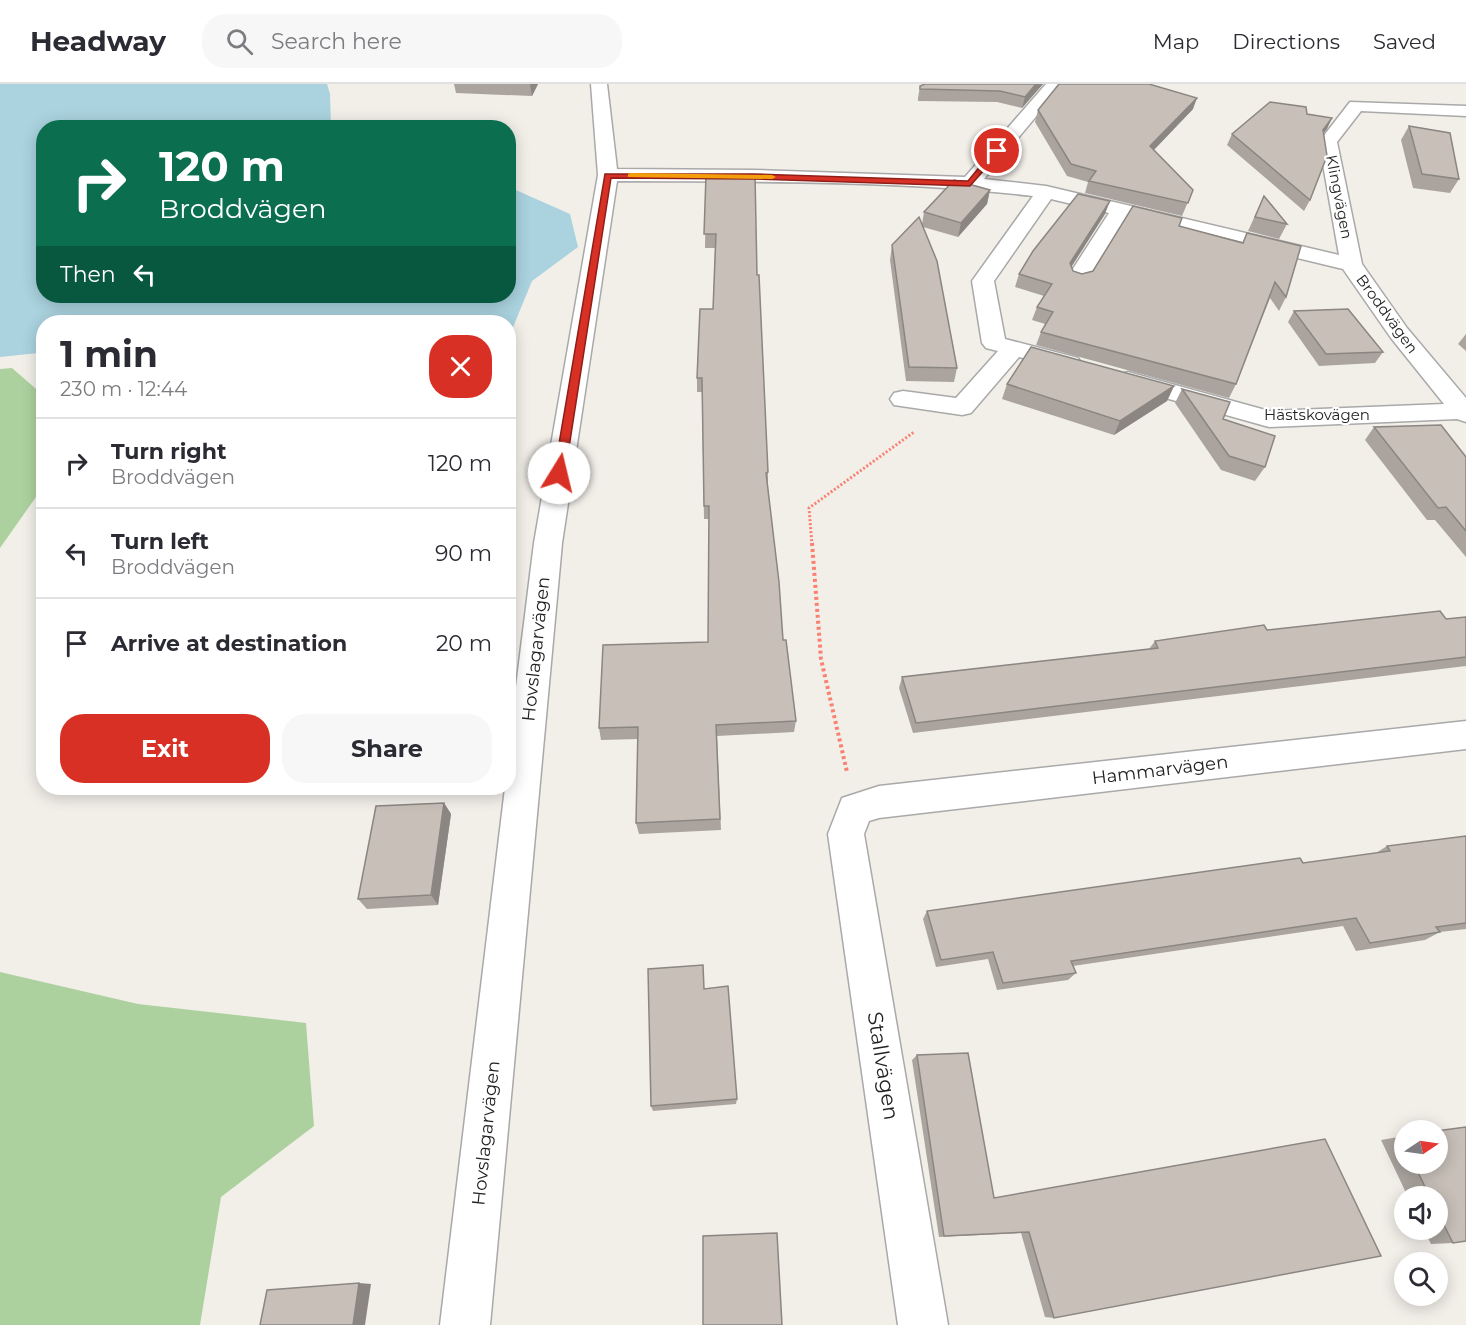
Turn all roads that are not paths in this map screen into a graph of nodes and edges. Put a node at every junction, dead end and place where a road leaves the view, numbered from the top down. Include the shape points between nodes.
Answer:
1 (599, 84) edge
2 (1055, 84) edge
3 (1466, 111) edge
4 (608, 176) junction
5 (970, 183) junction
6 (1046, 192) junction
7 (1121, 210) junction
8 (1351, 264) junction
9 (1078, 278) edge
10 (1014, 348) junction
11 (903, 399) dead end
12 (1462, 407) edge
13 (1466, 735) edge
14 (855, 809) joint
15 (465, 1325) edge
16 (923, 1325) edge

1 - 4 street, Hovslagarvägen
2 - 5 street
3 - 8 street, Klingvägen via 1356,106 1328,142
4 - 5 street, Broddvägen
4 - 15 street, Hovslagarvägen via 548,543
5 - 6 street, Broddvägen
6 - 7 street, Broddvägen
6 - 10 street, Hästskovägen via 983,281 994,344
7 - 8 street, Broddvägen
7 - 9 street
8 - 12 street, Broddvägen via 1399,333
10 - 11 street via 962,407
10 - 12 street, Hästskovägen via 1269,419
13 - 14 street, Hammarvägen via 879,802
14 - 16 street, Stallvägen via 846,834

